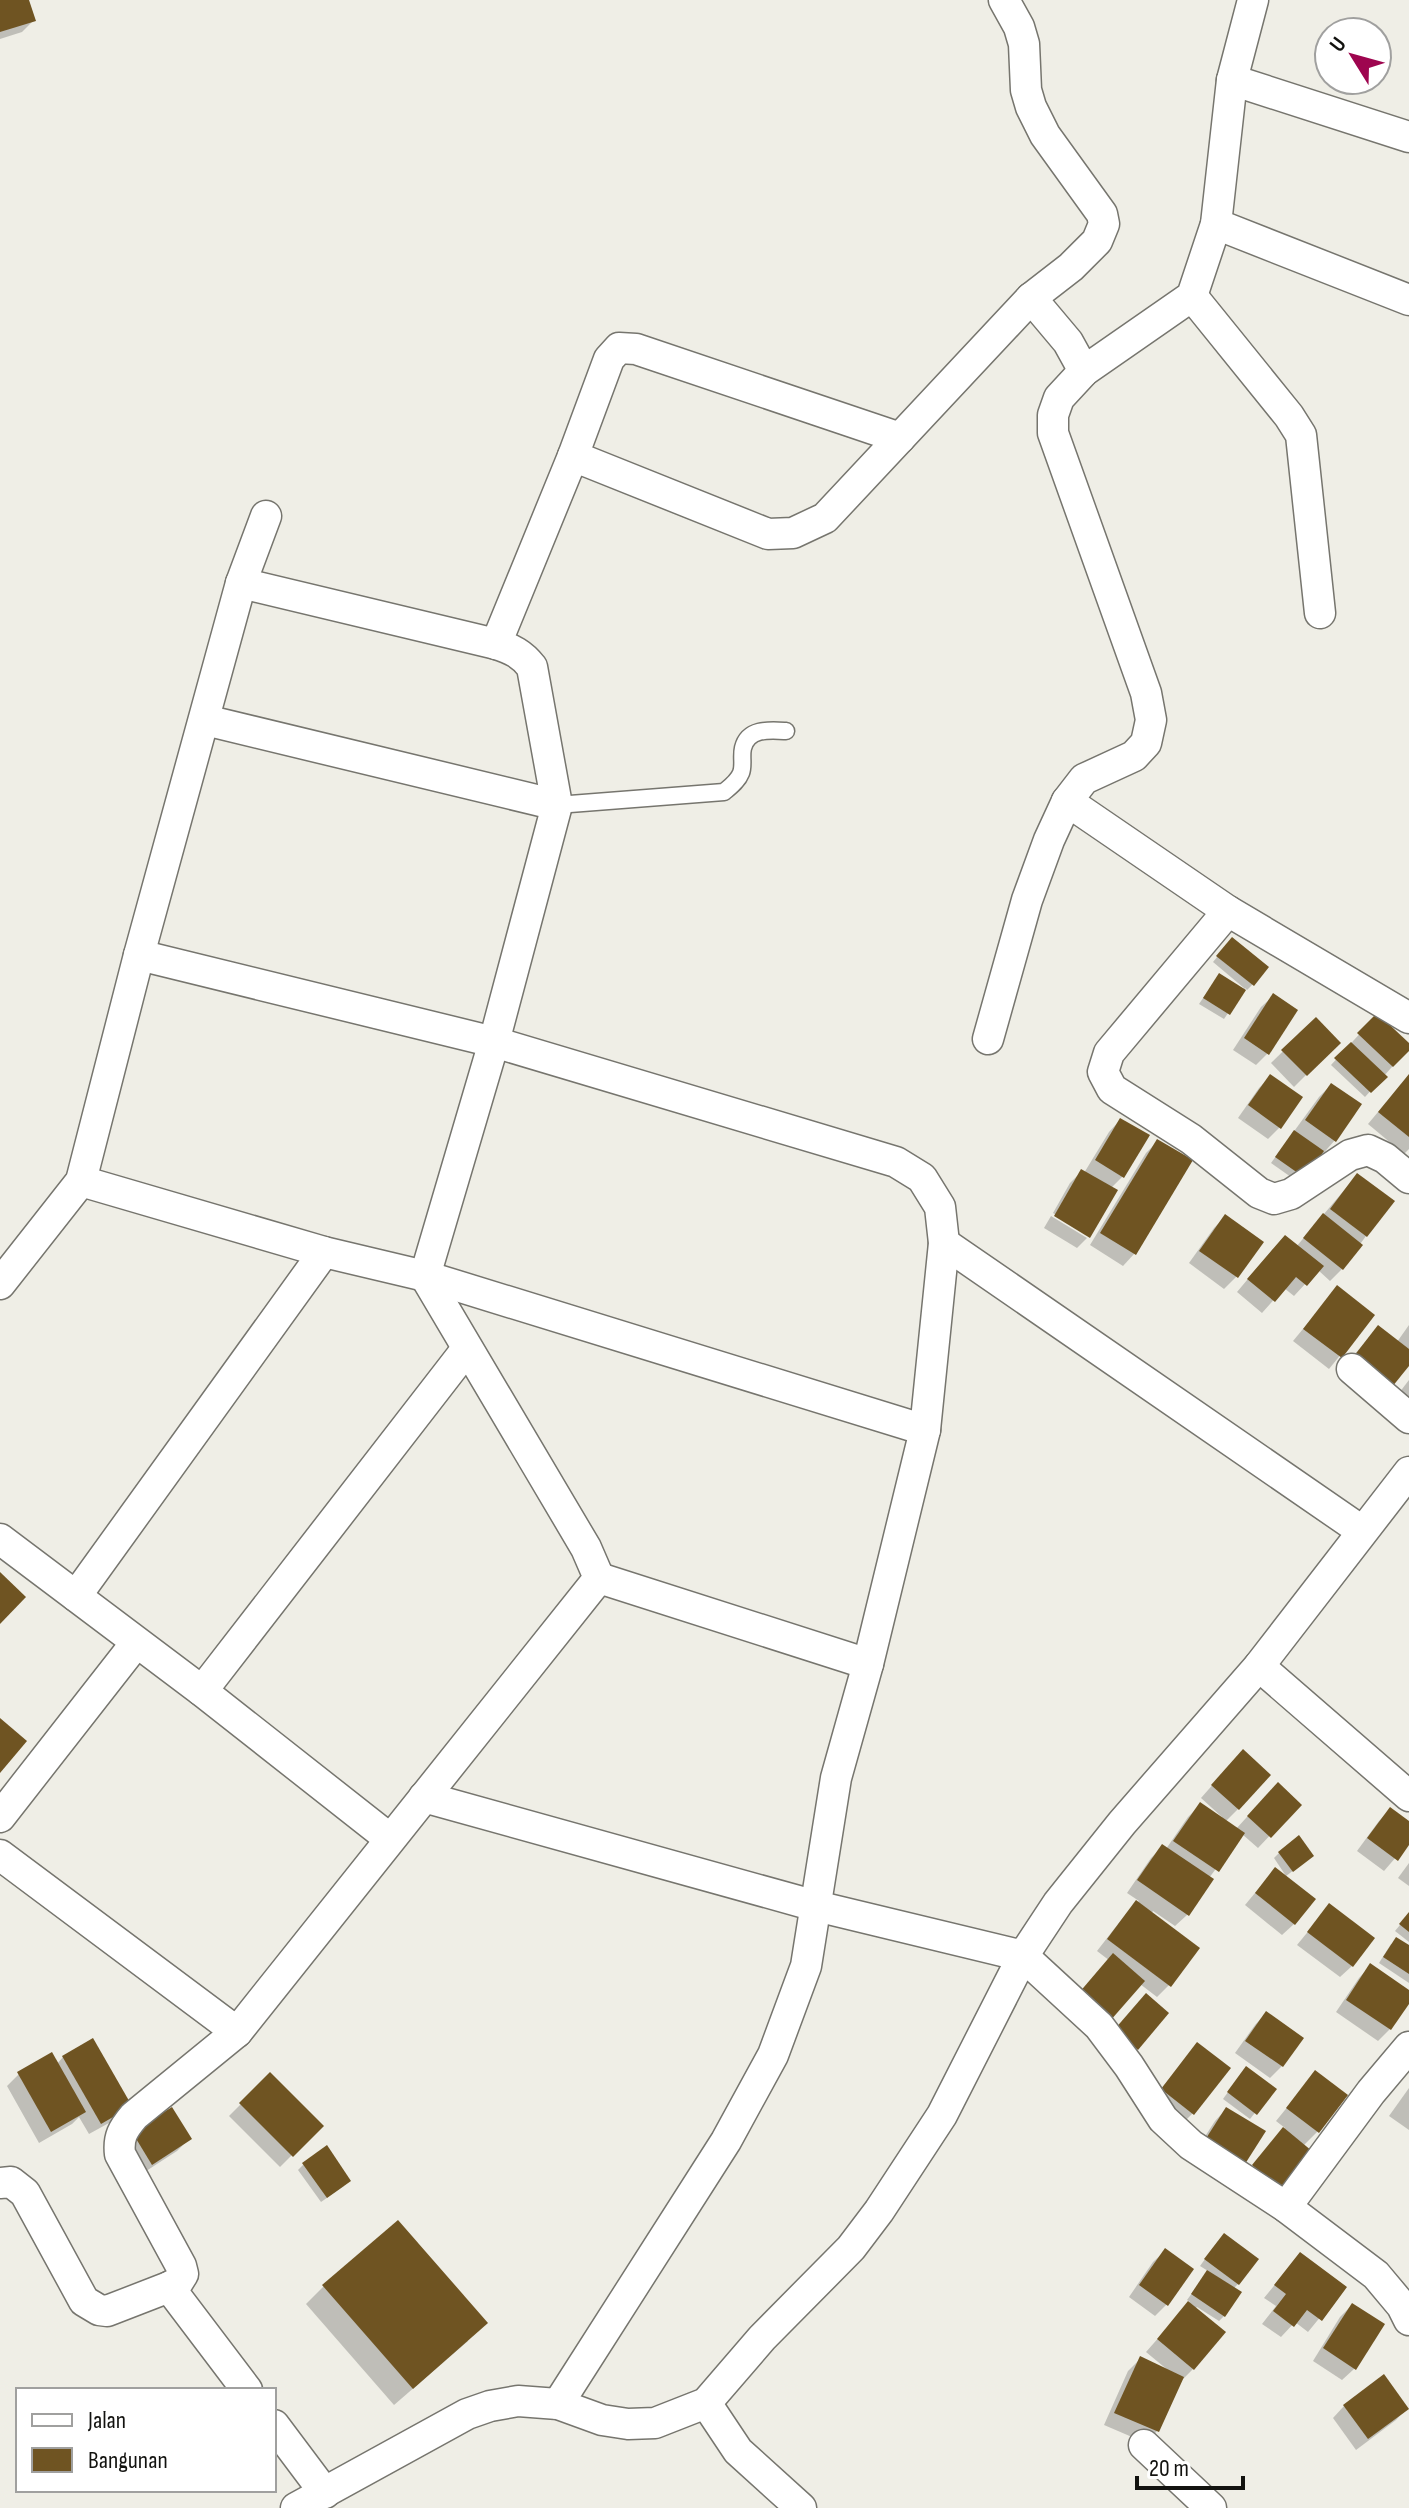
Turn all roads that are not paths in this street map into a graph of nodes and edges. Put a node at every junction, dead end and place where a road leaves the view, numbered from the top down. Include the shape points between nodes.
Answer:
1 (1004, 0) edge
2 (1253, 0) edge
3 (1232, 80) junction
4 (1409, 137) edge
5 (1216, 224) junction
6 (1192, 296) junction
7 (1031, 298) junction
8 (1409, 300) edge
9 (1084, 371) junction
10 (900, 438) junction
11 (573, 456) junction
12 (266, 516) dead end
13 (241, 583) junction
14 (1320, 613) dead end
15 (496, 644) junction
16 (205, 720) junction
17 (786, 731) dead end
18 (1067, 801) junction
19 (557, 805) junction
20 (1228, 911) junction
21 (139, 955) junction
22 (1409, 1018) edge
23 (988, 1039) dead end
24 (494, 1042) junction
25 (1409, 1178) edge
26 (81, 1181) junction
27 (944, 1243) junction
28 (324, 1252) junction
29 (425, 1276) junction
30 (0, 1284) edge
31 (466, 1350) junction
32 (1352, 1369) dead end
33 (1409, 1418) edge
34 (925, 1430) junction
35 (1409, 1472) edge
36 (1362, 1531) junction
37 (0, 1539) edge
38 (599, 1578) junction
39 (76, 1596) junction
40 (136, 1643) junction
41 (868, 1664) junction
42 (1259, 1666) junction
43 (202, 1691) junction
44 (1409, 1796) edge
45 (424, 1797) junction
46 (0, 1817) edge
47 (390, 1839) junction
48 (0, 1855) edge
49 (816, 1906) junction
50 (1023, 1956) junction
51 (237, 2032) junction
52 (1409, 2047) edge
53 (0, 2183) edge
54 (1286, 2207) junction
55 (169, 2287) junction
56 (1409, 2320) edge
57 (245, 2388) edge
58 (706, 2403) junction
59 (558, 2404) junction
60 (276, 2428) edge
61 (1144, 2445) dead end
62 (325, 2493) junction
63 (296, 2508) edge
64 (801, 2508) edge
65 (1211, 2508) edge

1 - 7 street via 1024,44 1031,107 1104,224 1097,241
2 - 3 street
3 - 4 street
3 - 5 street
5 - 6 street
5 - 8 street
6 - 9 street
6 - 14 street via 1301,435
7 - 9 street via 1068,342
7 - 10 street
9 - 18 street via 1059,398 1053,433 1151,720 1146,743 1134,756 1084,779
10 - 11 street via 825,518 793,533 768,534
10 - 11 street via 636,349 619,348 609,359
11 - 15 street
12 - 13 street
13 - 15 street
13 - 16 street
15 - 19 street via 512,649 532,667
16 - 19 street
16 - 21 street
17 - 19 lane via 749,737 743,746 742,773 724,792
18 - 20 street
18 - 23 street via 1027,900
19 - 24 street
20 - 22 street
20 - 25 street via 1109,1053 1103,1072 1112,1089 1274,1199 1368,1150
21 - 24 street
21 - 26 street
24 - 27 street via 896,1162 922,1178 940,1207
24 - 29 street
26 - 28 street
26 - 30 street
27 - 34 street
27 - 36 street
28 - 29 street
28 - 39 street
29 - 31 street
29 - 34 street
31 - 38 street
31 - 43 street
32 - 33 street
34 - 41 street
35 - 36 street
36 - 42 street
37 - 39 street
38 - 41 street
38 - 45 street
39 - 40 street
40 - 43 street
40 - 46 street
41 - 49 street via 836,1778
42 - 44 street
42 - 50 street via 1122,1823
43 - 47 street
45 - 47 street
45 - 49 street
47 - 51 street
48 - 51 street
49 - 50 street
49 - 59 street via 806,1966 773,2055 726,2141
50 - 54 street via 1099,2026 1163,2119 1191,2145
50 - 58 street via 942,2115 879,2211
51 - 55 street via 134,2116 119,2140 120,2154 181,2266 183,2274
52 - 54 street
53 - 55 street via 11,2182 25,2193 90,2306 107,2311
54 - 56 street via 1376,2275
55 - 57 street
58 - 59 street via 655,2423 628,2424
58 - 64 street via 738,2451
59 - 62 street via 518,2401 467,2414
60 - 62 street
61 - 65 street
62 - 63 street

